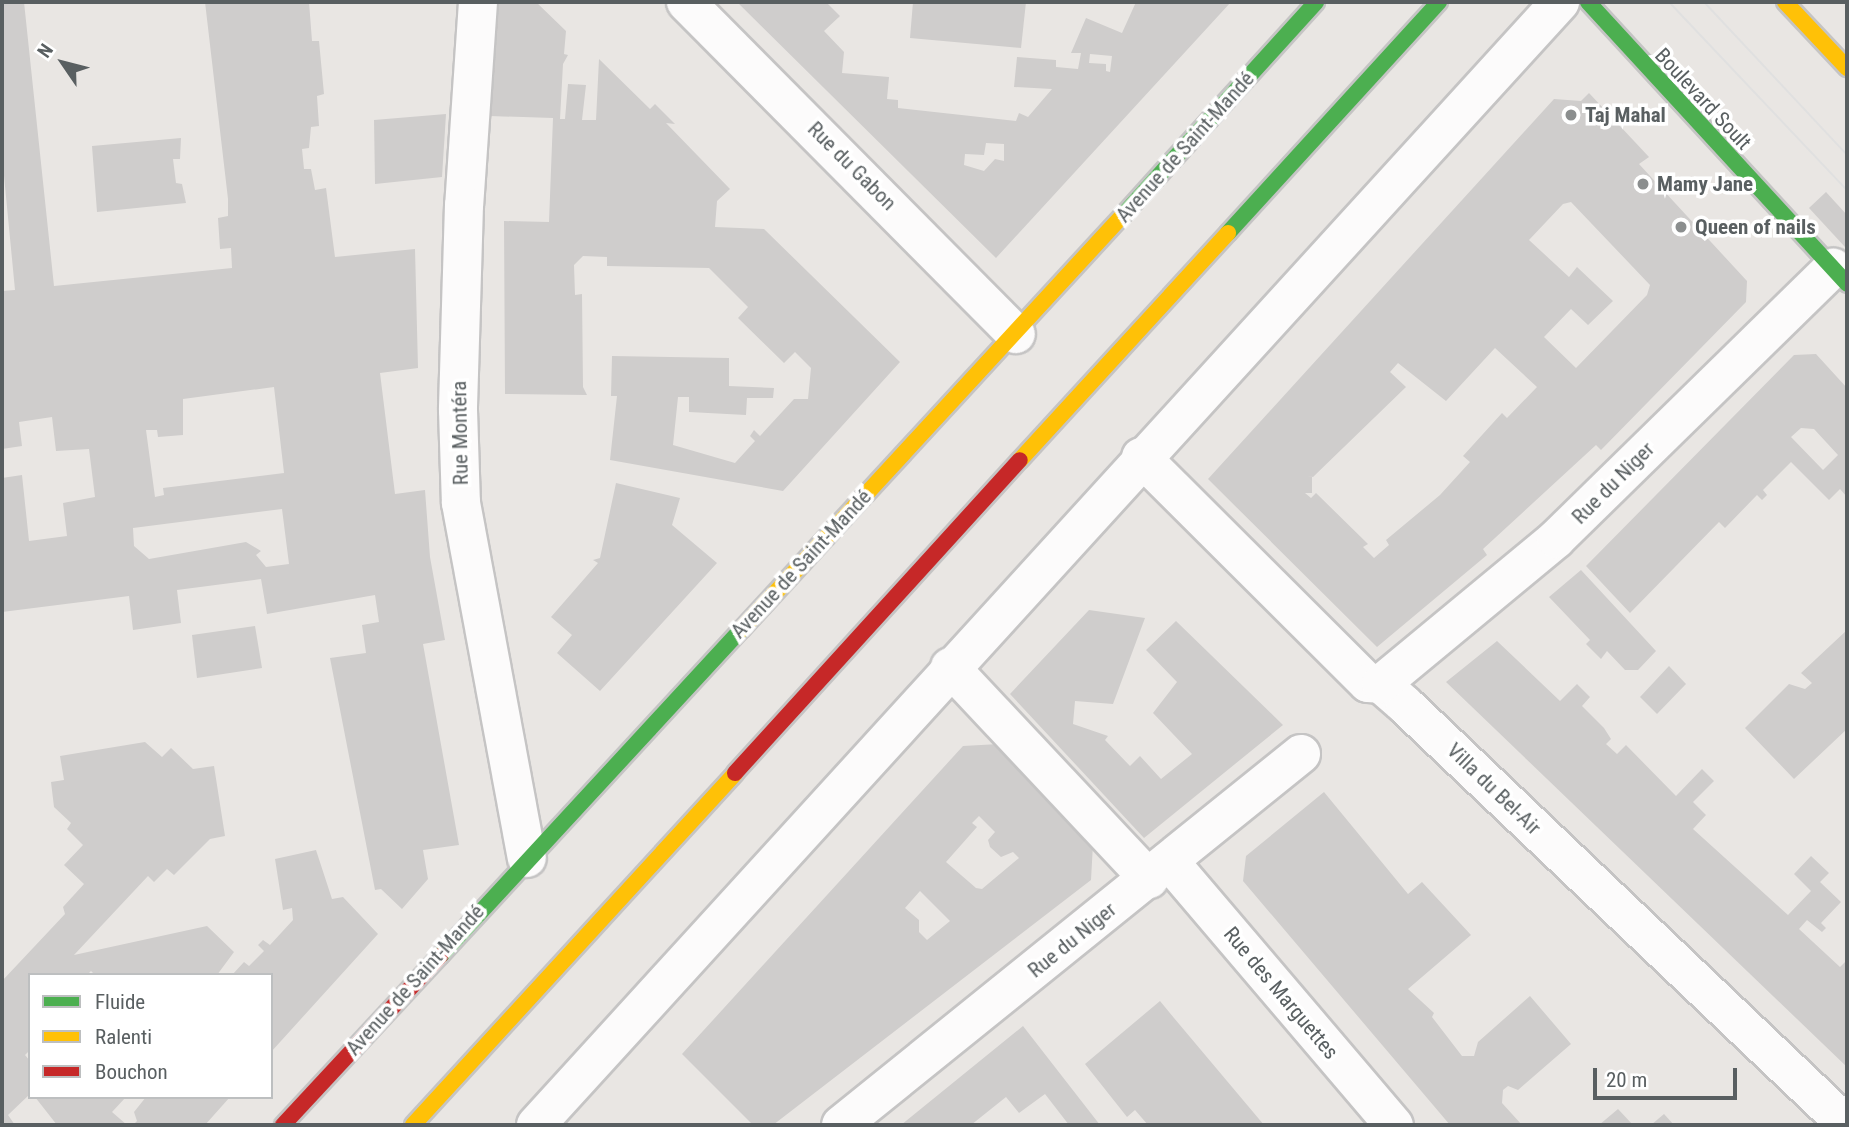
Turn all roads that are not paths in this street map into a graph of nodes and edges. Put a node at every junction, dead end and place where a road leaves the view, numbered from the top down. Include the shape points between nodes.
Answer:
1 (478, 2) edge
2 (686, 2) edge
3 (1316, 2) edge
4 (1439, 2) edge
5 (1560, 2) edge
6 (1588, 2) edge
7 (1785, 2) edge
8 (1847, 68) edge
9 (1840, 276) edge
10 (1016, 334) junction
11 (1141, 457) junction
12 (950, 667) junction
13 (1381, 684) junction
14 (1301, 754) dead end
15 (527, 858) junction
16 (1159, 870) junction
17 (283, 1125) edge
18 (413, 1125) edge
19 (536, 1125) edge
20 (841, 1125) edge
21 (1394, 1125) edge
22 (1847, 1125) edge

1 - 15 street, Rue Montéra via 464,205 458,410 461,503
2 - 10 street, Rue du Gabon
3 - 10 main road, Avenue de Saint-Mandé
4 - 18 main road
5 - 11 street
6 - 9 main road, Boulevard Soult
7 - 8 main road
9 - 13 street, Rue du Niger via 1556,539
10 - 15 main road, Avenue de Saint-Mandé
11 - 12 street
11 - 13 street, Villa du Bel-Air via 1368,683
12 - 16 street, Rue des Marguettes
12 - 19 street
13 - 22 street, Villa du Bel-Air
14 - 16 street, Rue du Niger
15 - 17 main road, Avenue de Saint-Mandé
16 - 20 street, Rue du Niger
16 - 21 street, Rue des Marguettes

